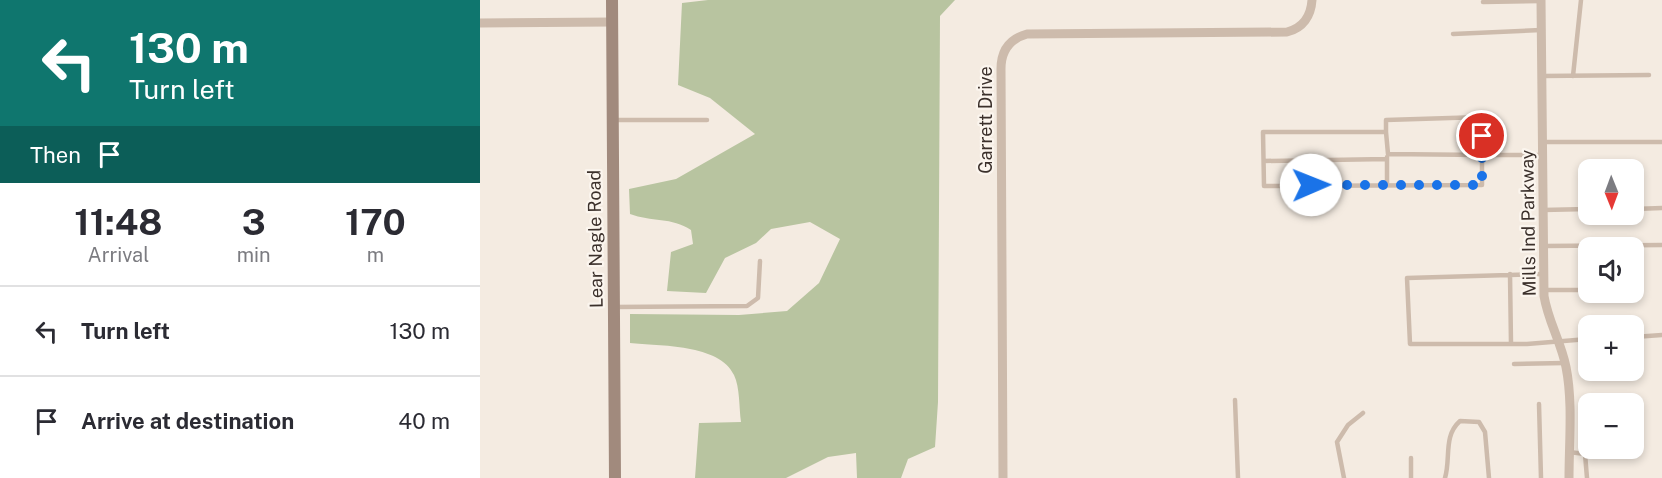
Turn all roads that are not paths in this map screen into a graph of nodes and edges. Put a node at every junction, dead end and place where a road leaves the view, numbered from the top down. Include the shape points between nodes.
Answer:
1 (612, 0) edge
2 (1581, 0) edge
3 (1540, 1) edge
4 (1484, 2) dead end
5 (1311, 4) edge
6 (612, 22) junction
7 (480, 23) edge
8 (1541, 30) junction
9 (1453, 34) dead end
10 (1648, 75) dead end
11 (1542, 76) junction
12 (1573, 76) junction
13 (612, 120) junction
14 (707, 120) dead end
15 (1386, 132) junction
16 (1542, 141) junction
17 (1662, 142) edge
18 (1482, 155) junction
19 (1543, 155) junction
20 (1387, 157) junction
21 (1264, 161) junction
22 (1387, 185) junction
23 (1662, 207) edge
24 (1644, 208) edge
25 (1578, 209) edge
26 (1543, 210) junction
27 (1662, 245) edge
28 (1544, 246) junction
29 (760, 261) dead end
30 (1510, 274) junction
31 (1544, 274) junction
32 (1544, 290) junction
33 (1578, 290) edge
34 (614, 307) junction
35 (1662, 335) edge
36 (1644, 336) edge
37 (1578, 340) edge
38 (1558, 341) junction
39 (1511, 344) junction
40 (1565, 363) junction
41 (1514, 364) dead end
42 (1235, 400) dead end
43 (1539, 404) dead end
44 (1363, 413) dead end
45 (1569, 452) junction
46 (1411, 458) dead end
47 (615, 478) edge
48 (1003, 478) edge
49 (1238, 478) edge
50 (1344, 478) edge
51 (1411, 478) edge
52 (1445, 478) edge
53 (1489, 478) edge
54 (1541, 478) edge
55 (1569, 478) edge
56 (1587, 478) edge

1 - 6 street, Lear Nagle Road
2 - 12 lane
3 - 4 lane
3 - 8 street, Mills Ind Parkway
5 - 48 street, Garrett Drive via 1302,24 1287,32 1027,34 1015,39 1005,50 1000,65
6 - 7 street
6 - 13 street, Lear Nagle Road
8 - 9 lane
8 - 11 street, Mills Ind Parkway
10 - 12 lane
11 - 12 lane
11 - 16 street, Mills Ind Parkway
13 - 14 lane
13 - 34 street, Lear Nagle Road
15 - 18 lane via 1386,120 1482,117
15 - 20 lane
15 - 21 lane via 1263,132
16 - 17 lane
16 - 19 street, Mills Ind Parkway
18 - 19 lane
18 - 20 lane
18 - 22 lane via 1482,185
19 - 26 street, Mills Ind Parkway
20 - 21 lane
20 - 22 lane
21 - 22 lane via 1264,186
23 - 24 lane
25 - 26 lane
26 - 28 street, Mills Ind Parkway
27 - 28 lane
28 - 31 street, Mills Ind Parkway
29 - 34 lane via 758,298 747,306
30 - 31 lane
30 - 39 lane
30 - 39 lane via 1407,278 1410,344
31 - 32 street, Mills Ind Parkway
32 - 33 lane
32 - 38 street, Mills Ind Parkway via 1548,316
34 - 47 street, Lear Nagle Road
35 - 36 lane
37 - 38 lane
38 - 39 lane
38 - 40 street, Mills Ind Parkway
40 - 41 lane
40 - 45 street, Mills Ind Parkway
42 - 49 lane
43 - 54 lane
44 - 50 lane via 1348,425 1337,442
45 - 55 street, Mills Ind Parkway
45 - 56 lane via 1585,454
46 - 51 lane
52 - 53 lane via 1450,434 1460,421 1469,420 1479,422 1485,432

